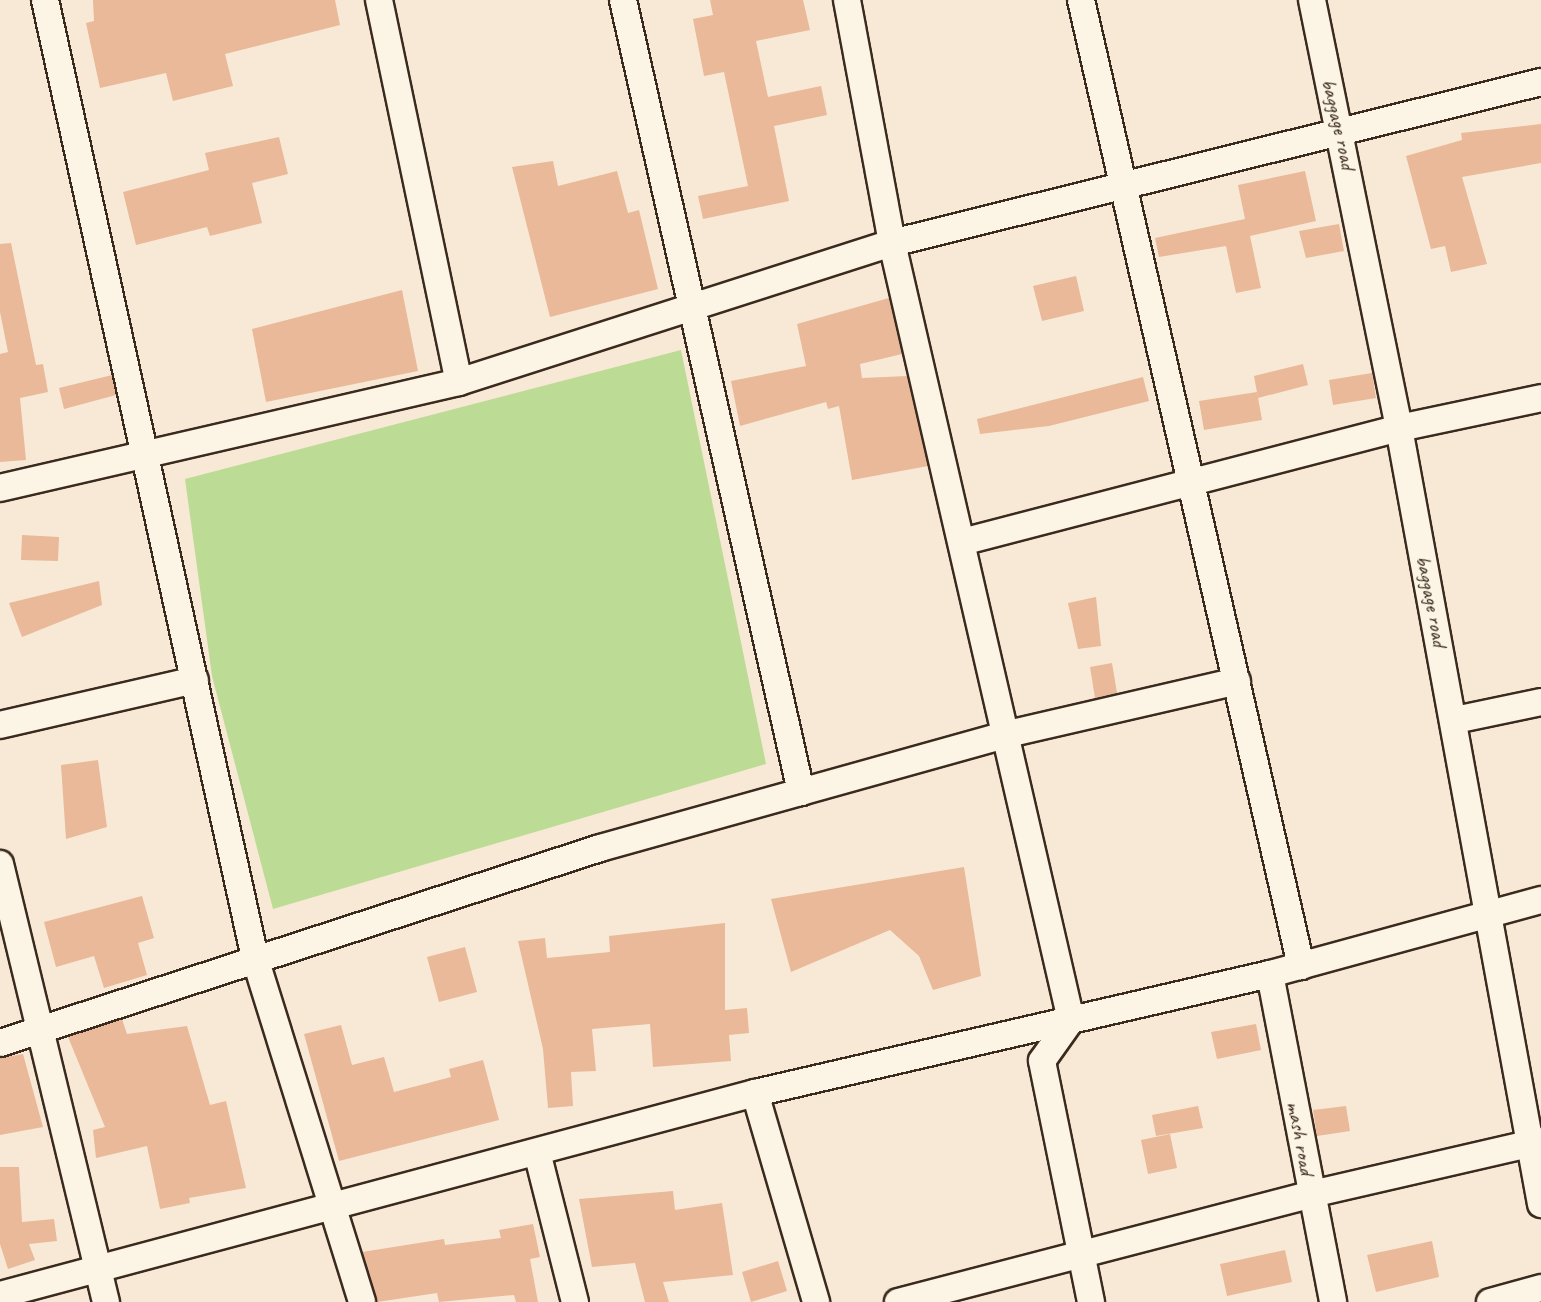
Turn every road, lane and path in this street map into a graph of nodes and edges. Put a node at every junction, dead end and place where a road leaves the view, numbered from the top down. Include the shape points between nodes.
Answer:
1 (45, 0) edge
2 (379, 0) edge
3 (623, 0) edge
4 (847, 0) edge
5 (1081, 0) edge
6 (1312, 0) edge
7 (1541, 82) edge
8 (1341, 129) junction
9 (1124, 182) junction
10 (892, 243) junction
11 (692, 309) junction
12 (459, 382) junction
13 (1541, 399) edge
14 (1399, 428) junction
15 (148, 454) junction
16 (1192, 485) junction
17 (0, 488) edge
18 (962, 542) junction
19 (195, 680) junction
20 (1237, 681) junction
21 (1541, 702) edge
22 (1455, 720) junction
23 (0, 725) edge
24 (1008, 734) junction
25 (801, 792) junction
26 (0, 864) edge
27 (1541, 900) edge
28 (1491, 912) junction
29 (255, 958) junction
30 (1301, 966) junction
31 (1270, 974) junction
32 (1071, 1020) junction
33 (37, 1032) junction
34 (0, 1043) edge
35 (755, 1093) junction
36 (1535, 1143) edge
37 (537, 1152) junction
38 (1312, 1194) junction
39 (1541, 1204) edge
40 (333, 1206) junction
41 (1082, 1254) junction
42 (98, 1269) junction
43 (1541, 1288) edge
44 (0, 1295) edge
45 (106, 1302) edge
46 (362, 1302) edge
47 (575, 1302) edge
48 (816, 1302) edge
49 (898, 1302) edge
50 (1091, 1302) edge
51 (1333, 1302) edge
52 (1490, 1302) edge

1 - 15 street
2 - 12 street
3 - 11 street
4 - 10 street
5 - 9 street
6 - 8 street, baggage road
7 - 8 street
8 - 9 street
8 - 14 street, baggage road
9 - 10 street
9 - 16 street
10 - 11 street
10 - 18 street
11 - 12 street
11 - 25 street
12 - 15 street
13 - 14 street
14 - 16 street
14 - 22 street, baggage road
15 - 17 street
15 - 19 street
16 - 18 street
16 - 20 street
18 - 24 street
19 - 23 street
19 - 29 street
20 - 24 street
20 - 30 street
21 - 22 street
22 - 28 street, baggage road
24 - 25 street
24 - 32 street
25 - 29 street via 600,848
26 - 33 street
27 - 28 street
28 - 30 street
28 - 36 street, baggage road
29 - 33 street
29 - 40 street
30 - 31 street
31 - 32 street
31 - 38 street, mash road
32 - 35 street
32 - 41 street via 1042,1061
33 - 34 street
33 - 42 street
35 - 37 street
35 - 48 street
36 - 38 street
36 - 39 street, baggage road
37 - 40 street
37 - 47 street
38 - 41 street
38 - 51 street, mash road
40 - 42 street
40 - 46 street
41 - 49 street
41 - 50 street
42 - 44 street
42 - 45 street
43 - 52 street

